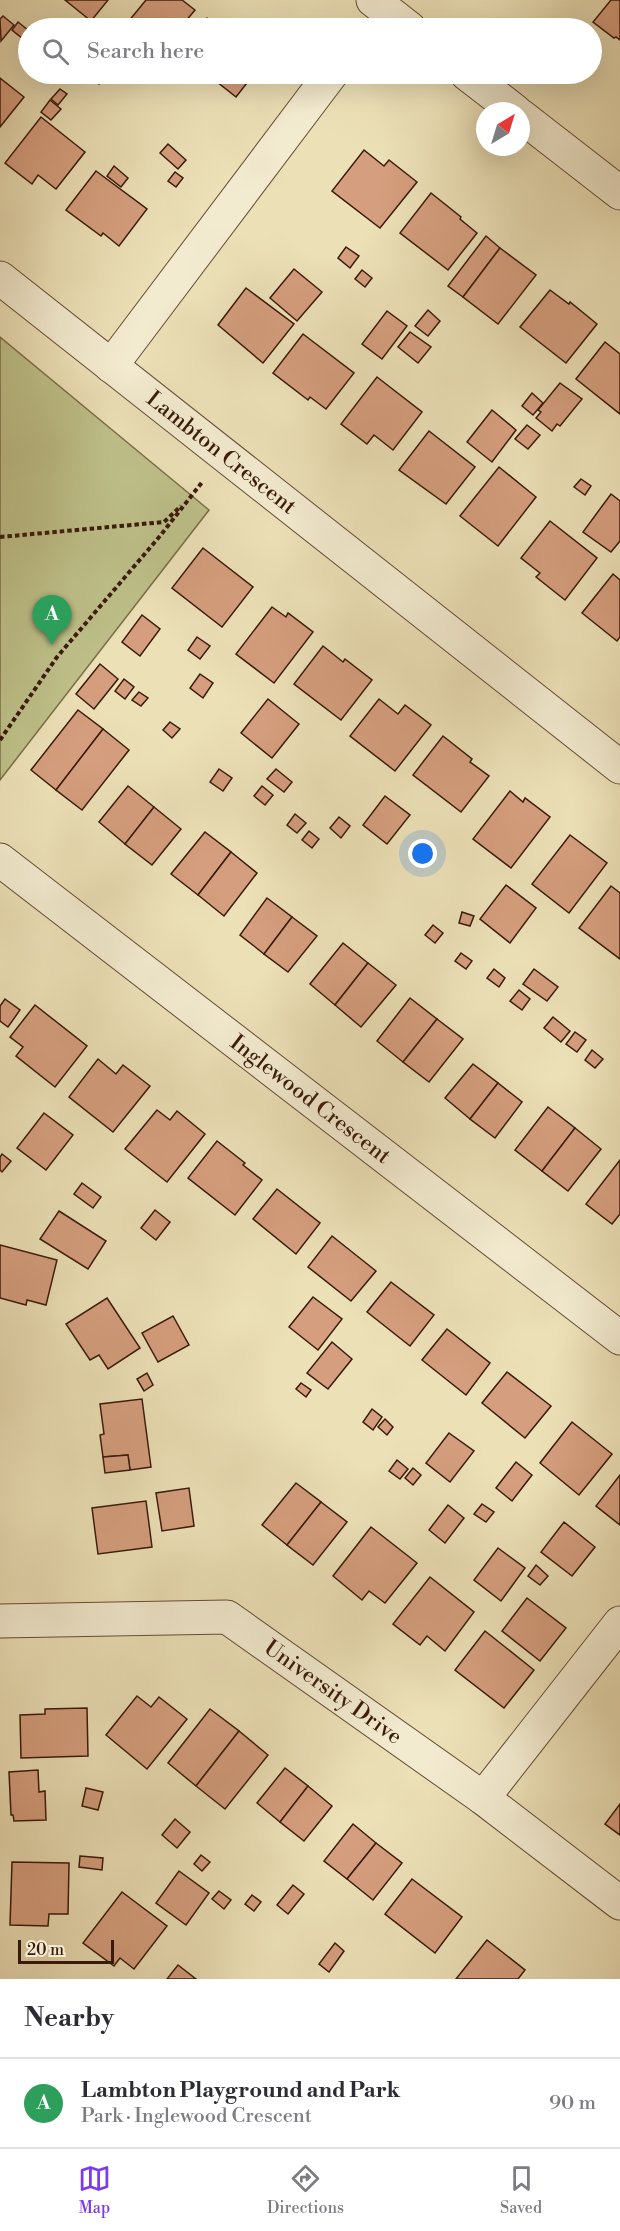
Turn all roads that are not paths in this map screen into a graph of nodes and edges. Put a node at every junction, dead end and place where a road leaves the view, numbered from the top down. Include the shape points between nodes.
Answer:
1 (323, 84) edge
2 (480, 84) edge
3 (503, 102) edge
4 (530, 123) edge
5 (620, 193) edge
6 (0, 278) edge
7 (111, 366) junction
8 (620, 767) edge
9 (0, 860) edge
10 (620, 1338) edge
11 (0, 1621) edge
12 (620, 1623) edge
13 (483, 1798) junction
14 (620, 1903) edge

1 - 7 street
2 - 3 street
4 - 5 street
6 - 7 street, Lambton Crescent
7 - 8 street, Lambton Crescent
9 - 10 street, Inglewood Crescent
11 - 13 street, University Drive via 227,1617
12 - 13 street
13 - 14 street, University Drive

